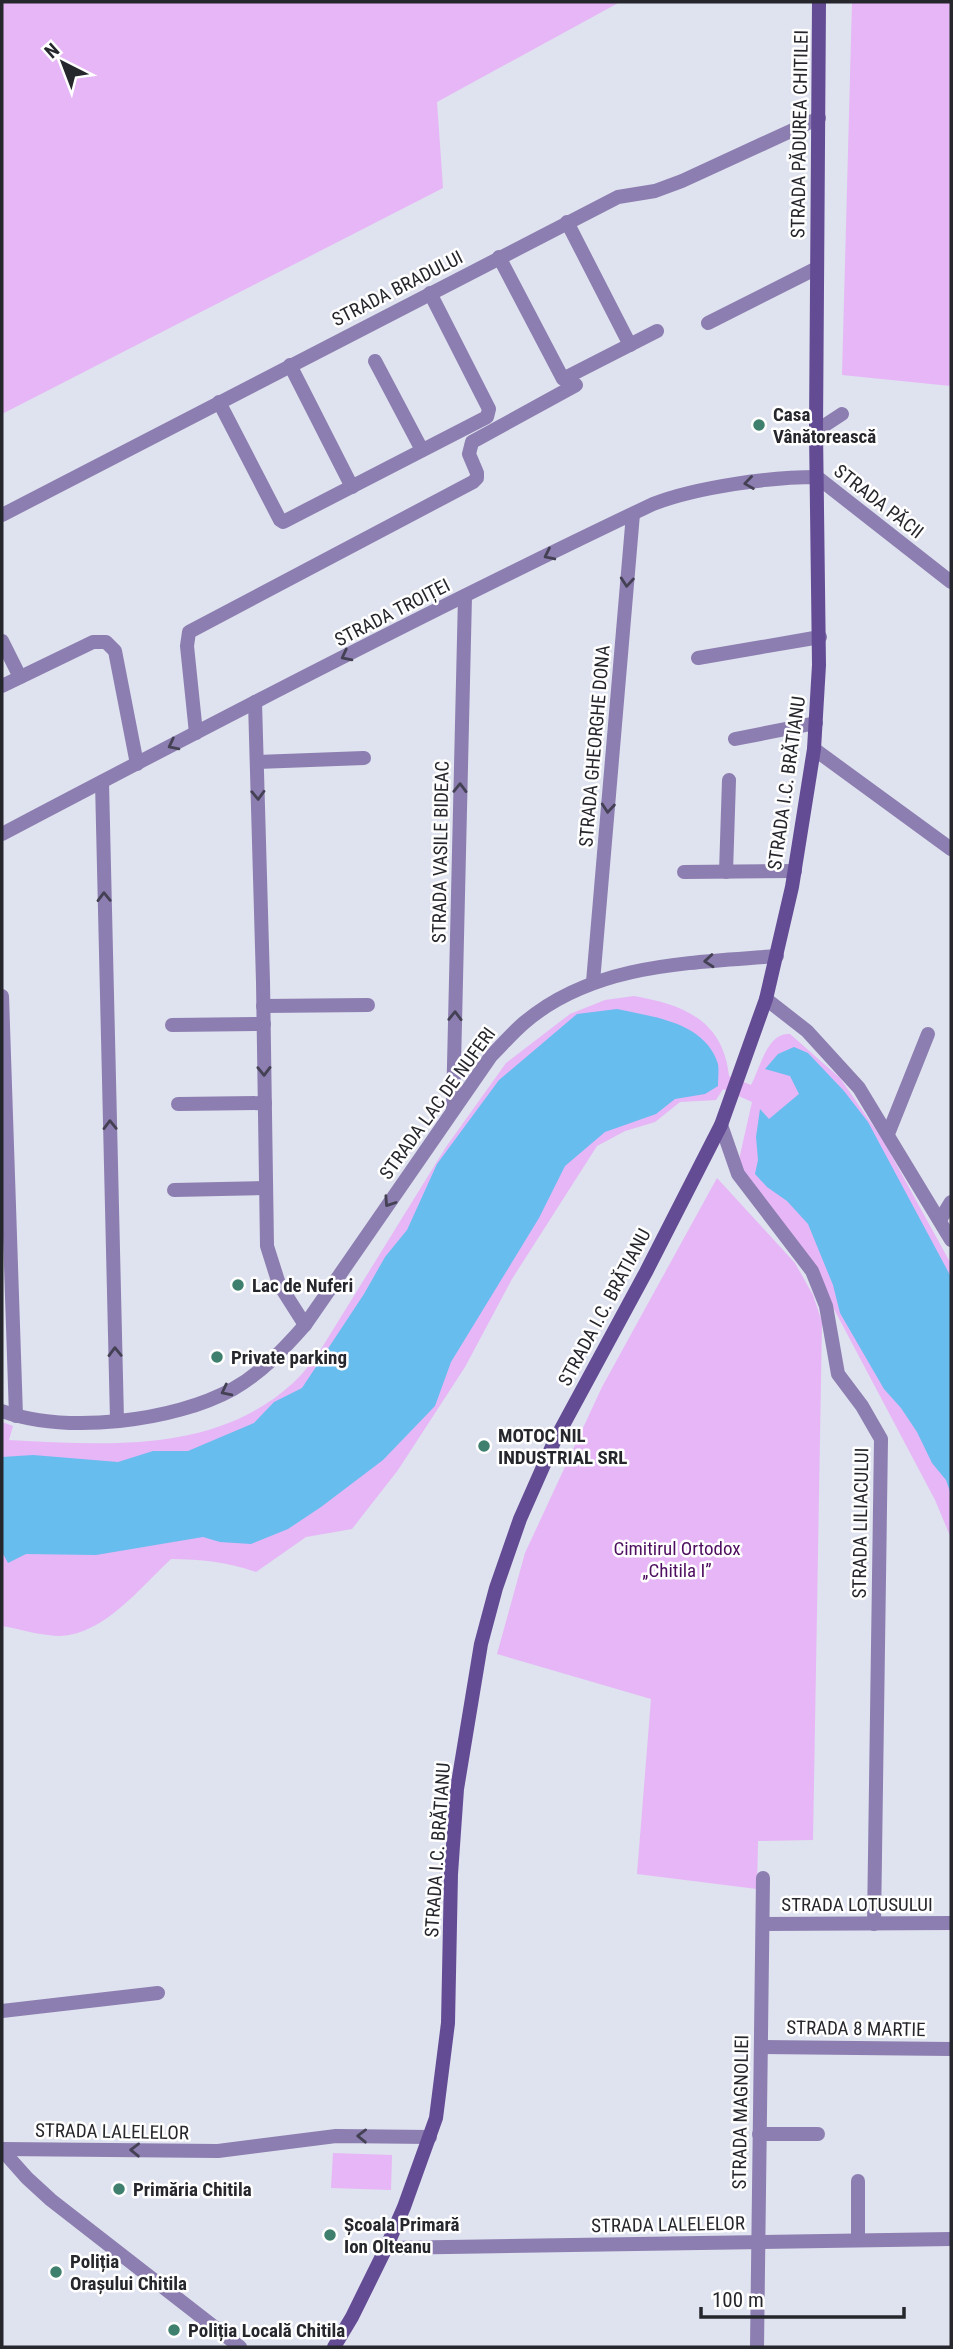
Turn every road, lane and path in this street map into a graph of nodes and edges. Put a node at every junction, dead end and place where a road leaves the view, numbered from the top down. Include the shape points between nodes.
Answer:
1 (820, 2) edge
2 (819, 118) junction
3 (567, 222) junction
4 (499, 257) junction
5 (817, 268) junction
6 (430, 293) junction
7 (708, 323) dead end
8 (657, 331) dead end
9 (630, 345) junction
10 (375, 361) dead end
11 (290, 365) junction
12 (576, 385) dead end
13 (219, 402) junction
14 (842, 414) dead end
15 (816, 431) junction
16 (422, 450) junction
17 (817, 477) junction
18 (352, 487) junction
19 (633, 513) junction
20 (2, 515) edge
21 (951, 582) edge
22 (465, 596) junction
23 (820, 637) junction
24 (2, 641) edge
25 (698, 657) dead end
26 (20, 677) junction
27 (2, 686) edge
28 (255, 702) junction
29 (817, 723) junction
30 (197, 733) junction
31 (735, 739) dead end
32 (814, 749) junction
33 (364, 758) dead end
34 (257, 762) junction
35 (137, 764) junction
36 (729, 780) dead end
37 (102, 782) junction
38 (2, 834) edge
39 (951, 849) edge
40 (795, 871) junction
41 (684, 872) dead end
42 (726, 872) junction
43 (776, 956) junction
44 (593, 982) junction
45 (2, 996) edge
46 (766, 999) junction
47 (368, 1005) dead end
48 (263, 1006) junction
49 (264, 1024) junction
50 (172, 1025) dead end
51 (928, 1034) dead end
52 (265, 1103) junction
53 (178, 1104) dead end
54 (453, 1108) junction
55 (721, 1125) junction
56 (888, 1134) junction
57 (266, 1188) junction
58 (174, 1190) dead end
59 (951, 1202) edge
60 (940, 1220) junction
61 (951, 1240) edge
62 (305, 1325) junction
63 (9, 1414) edge
64 (117, 1420) junction
65 (763, 1878) dead end
66 (951, 1923) edge
67 (763, 1924) junction
68 (874, 1924) junction
69 (158, 1993) dead end
70 (2, 2011) edge
71 (761, 2047) junction
72 (951, 2049) edge
73 (759, 2134) junction
74 (818, 2134) dead end
75 (430, 2137) junction
76 (2, 2149) edge
77 (858, 2181) dead end
78 (951, 2238) edge
79 (858, 2240) junction
80 (757, 2242) junction
81 (386, 2248) junction
82 (240, 2347) edge
83 (334, 2347) edge
84 (757, 2347) edge

1 - 2 main road, STRADA PĂDUREA CHITILEI
2 - 3 street, STRADA BRADULUI via 682,181 618,197
2 - 5 main road, STRADA PĂDUREA CHITILEI
3 - 4 street, STRADA BRADULUI
3 - 9 street
4 - 6 street, STRADA BRADULUI
4 - 9 street via 563,379
5 - 7 street
5 - 15 main road, STRADA I.C. BRĂTIANU
6 - 11 street, STRADA BRADULUI
6 - 16 street via 489,413
8 - 9 street
10 - 16 street
11 - 13 street, STRADA BRADULUI
11 - 18 street
12 - 30 street via 472,442 468,454 477,473 473,482 189,632
13 - 18 street via 283,522
13 - 20 street, STRADA BRADULUI
14 - 15 street
15 - 17 main road, STRADA I.C. BRĂTIANU
16 - 18 street
17 -> 19 street, STRADA TROIȚEI via 703,490 667,498
17 - 21 street, STRADA PĂCII
17 - 23 main road, STRADA I.C. BRĂTIANU
19 -> 22 street, STRADA TROIȚEI
19 -> 44 street, STRADA GHEORGHE DONA
22 -> 28 street, STRADA TROIȚEI
54 -> 22 street, STRADA VASILE BIDEAC
23 - 25 street
23 - 29 main road, STRADA I.C. BRĂTIANU
24 - 26 street
26 - 27 street
26 - 35 street via 93,642 106,642 115,651
28 - 30 street, STRADA TROIȚEI
28 - 34 street
29 - 31 street
29 - 32 main road, STRADA I.C. BRĂTIANU
30 -> 35 street, STRADA TROIȚEI
32 - 39 street
32 - 40 main road, STRADA I.C. BRĂTIANU
33 - 34 street
34 -> 48 street
35 - 37 street, STRADA TROIȚEI
36 - 42 street
37 - 38 street, STRADA TROIȚEI
64 -> 37 street
40 - 42 street
40 - 43 main road, STRADA I.C. BRĂTIANU
41 - 42 street
43 -> 44 street, STRADA LAC DE NUFERI via 674,964
43 - 46 main road, STRADA I.C. BRĂTIANU
44 - 54 street, STRADA LAC DE NUFERI via 526,1021 491,1056
45 - 63 street
46 - 55 main road, STRADA I.C. BRĂTIANU
46 - 56 street via 807,1031 844,1070
47 - 48 street
48 - 49 street
49 - 50 street
49 -> 52 street
51 - 56 street
52 - 53 street
52 - 57 street
54 -> 62 street, STRADA LAC DE NUFERI
55 - 68 street, STRADA LILIACULUI via 737,1174 812,1271 826,1306 838,1374 881,1439
55 - 75 main road, STRADA I.C. BRĂTIANU via 554,1442 496,1587 481,1644 457,1789 448,2023
56 - 60 street
57 - 58 street
57 - 62 street via 269,1258 288,1301
59 - 60 street
60 - 61 street
62 -> 64 street, STRADA LAC DE NUFERI via 282,1351 232,1389 178,1410
63 - 64 street, STRADA LAC DE NUFERI via 60,1422
65 - 67 street, STRADA MAGNOLIEI
66 - 68 street, STRADA LOTUSULUI
67 - 68 street, STRADA LOTUSULUI
67 - 71 street, STRADA MAGNOLIEI
69 - 70 street
71 - 72 street, STRADA 8 MARTIE
71 - 73 street, STRADA MAGNOLIEI
73 - 74 street
73 - 80 street, STRADA MAGNOLIEI
75 -> 76 street, STRADA LALELELOR via 336,2136 218,2151
75 - 81 main road, STRADA I.C. BRĂTIANU
76 - 82 street via 62,2208
77 - 79 street
78 - 79 street, STRADA LALELELOR
79 - 80 street, STRADA LALELELOR
80 - 81 street, STRADA LALELELOR
80 - 84 street, STRADA MAGNOLIEI
81 - 83 main road, STRADA I.C. BRĂTIANU

